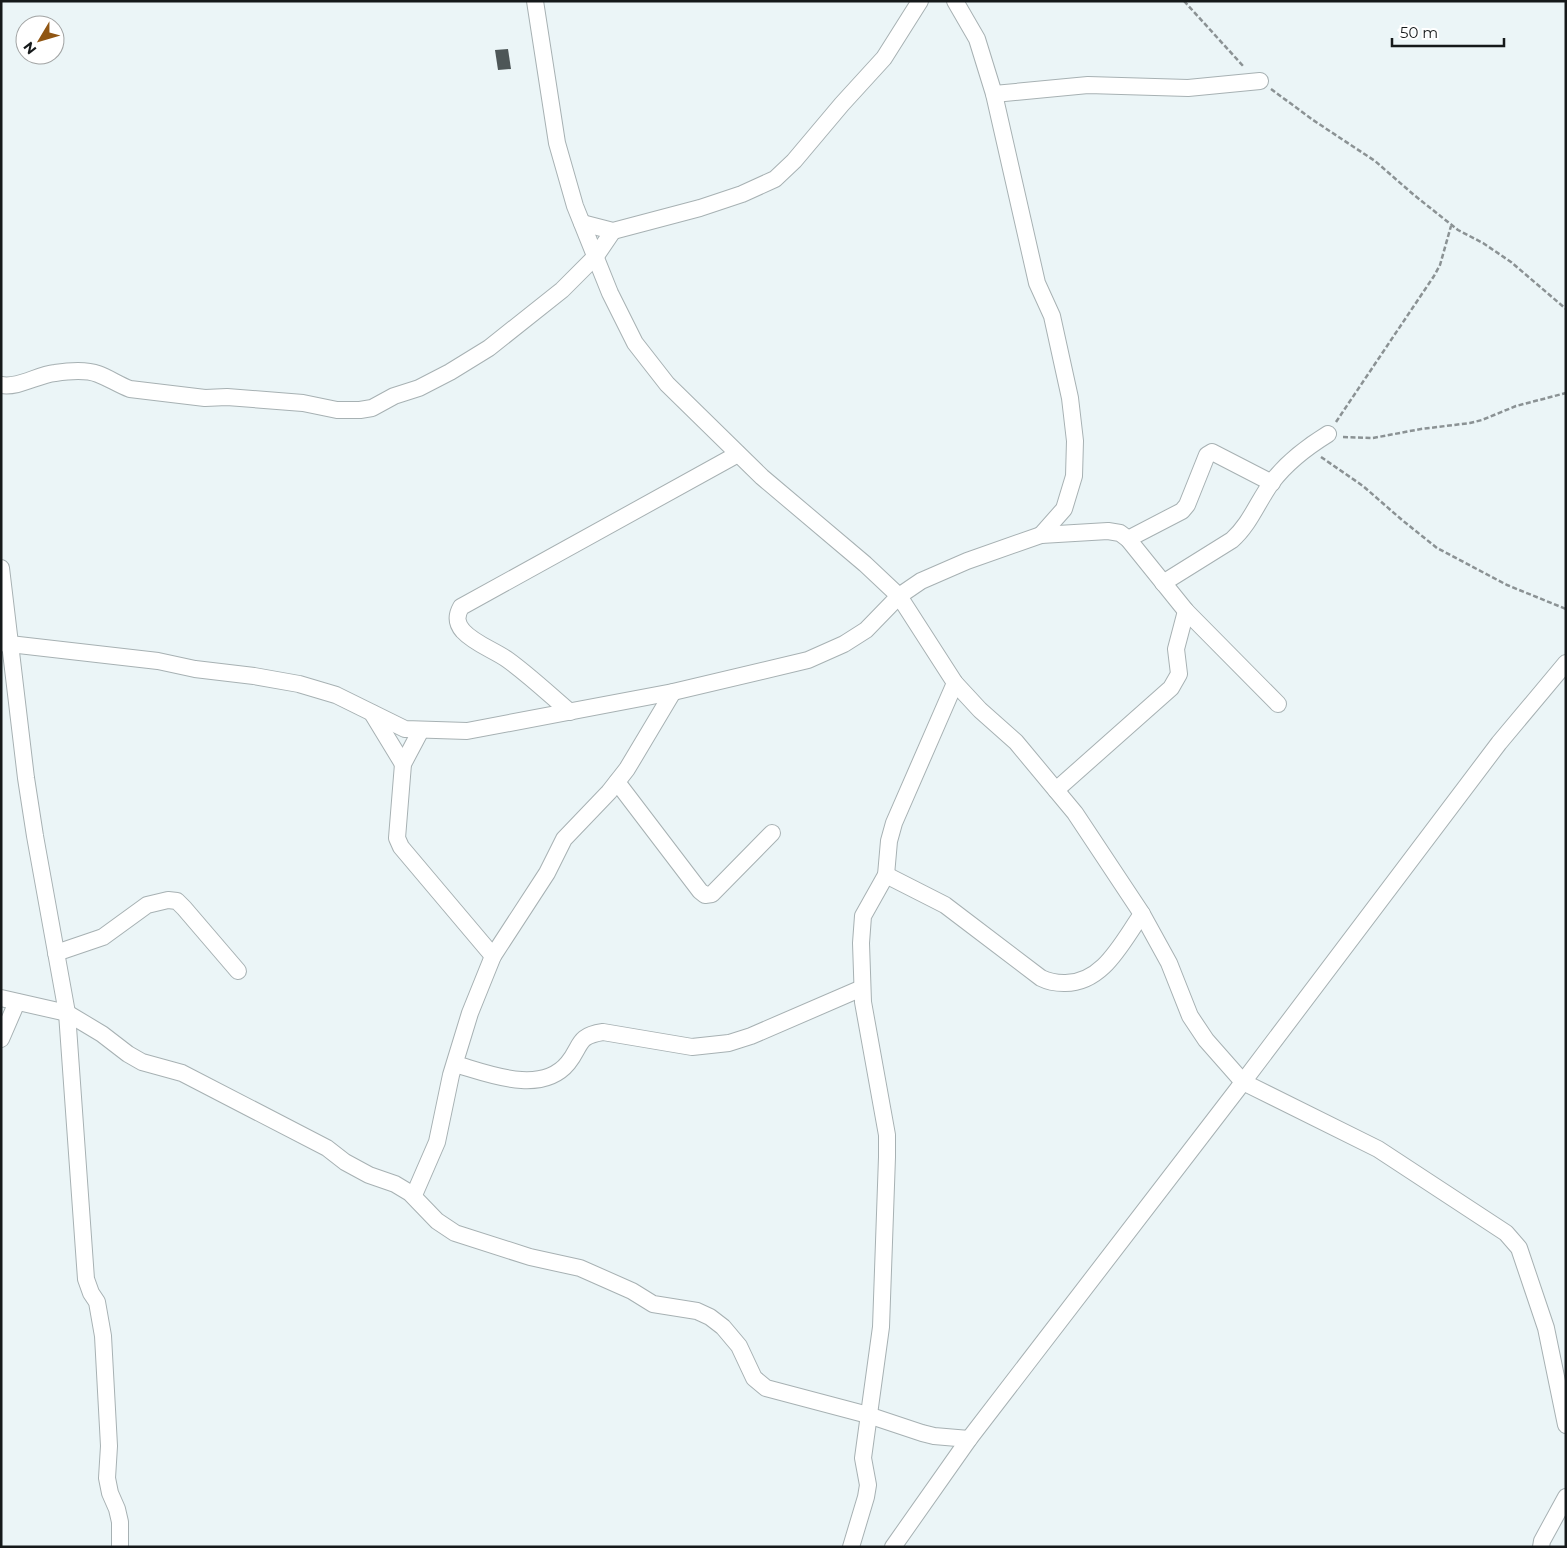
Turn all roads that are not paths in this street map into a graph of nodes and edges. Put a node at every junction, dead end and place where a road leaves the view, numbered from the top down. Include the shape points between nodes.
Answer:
1 (534, 1) edge
2 (920, 1) edge
3 (955, 1) edge
4 (1260, 81) road end
5 (994, 94) junction
6 (582, 223) junction
7 (613, 231) junction
8 (596, 256) junction
9 (1, 384) edge
10 (1328, 434) road end
11 (738, 454) junction
12 (1272, 482) junction
13 (1064, 509) junction
14 (1085, 533) junction
15 (1041, 535) junction
16 (1128, 539) junction
17 (1, 568) edge
18 (1164, 583) junction
19 (899, 596) junction
20 (1186, 611) junction
21 (6, 643) edge
22 (1566, 663) edge
23 (955, 683) junction
24 (673, 692) junction
25 (1278, 704) dead end
26 (570, 712) junction
27 (372, 713) junction
28 (421, 730) junction
29 (404, 764) junction
30 (617, 782) junction
31 (1056, 790) junction
32 (772, 833) dead end
33 (886, 875) junction
34 (1142, 914) junction
35 (56, 953) junction
36 (493, 956) junction
37 (238, 971) dead end
38 (862, 988) junction
39 (9, 1000) edge
40 (67, 1013) junction
41 (1, 1039) edge
42 (455, 1064) junction
43 (1243, 1082) junction
44 (414, 1195) junction
45 (868, 1415) junction
46 (1566, 1425) edge
47 (969, 1440) junction
48 (1566, 1497) edge
49 (120, 1547) edge
50 (851, 1547) edge
51 (893, 1547) edge
52 (1541, 1547) edge

1 - 6 street via 557,143
2 - 7 street via 884,58 775,179 733,197
3 - 5 street via 977,39
4 - 5 street via 1188,88 1088,84
5 - 13 street via 1036,283 1052,316 1070,398 1075,458 1074,476
6 - 7 street
6 - 8 street
7 - 8 street
8 - 9 street via 562,290 489,348 419,388 382,401 372,408 337,410 303,403 205,398 130,389 88,371 55,373 17,384
8 - 11 street via 610,293 636,343 667,384
10 - 12 street via 1289,463
11 - 19 street
11 - 26 street via 461,607 457,621 462,630 508,660
12 - 16 street via 1212,452 1207,455 1182,511
12 - 18 street via 1241,532
13 - 14 street
13 - 15 street
14 - 15 street
14 - 16 street via 1108,531 1120,533
15 - 19 street via 967,561 921,581
16 - 18 street
17 - 21 street
18 - 20 street
19 - 23 street
19 - 24 street via 866,630 808,660
20 - 25 street
20 - 31 street via 1176,649 1179,674 1171,688
21 - 27 street via 158,661 299,684 336,694
21 - 35 street via 34,836
22 - 43 street via 1499,743
23 - 31 street via 1016,742
23 - 33 street via 894,823
24 - 26 street
24 - 30 street
26 - 28 street via 467,731
27 - 28 street via 405,729
27 - 29 street
28 - 29 street
29 - 36 street via 397,838 401,847
30 - 32 street via 705,895 712,894
30 - 36 street via 564,839 547,873
31 - 34 street via 1075,813
33 - 34 street via 945,905 1050,982 1082,981 1107,964
33 - 38 street via 863,916
34 - 43 street via 1169,963 1190,1016 1206,1040
35 - 37 street via 103,937 147,905 168,900 177,901 184,908
35 - 40 street
36 - 42 street via 470,1013
38 - 42 street via 729,1043 692,1047 603,1032 592,1034 582,1039 568,1063 549,1077 507,1079
38 - 45 street via 888,1157 881,1327
39 - 40 street
39 - 41 street
40 - 44 street via 142,1062 182,1073 327,1148 368,1175
40 - 49 street via 86,1279 97,1302 103,1336 109,1446 107,1478 120,1522
42 - 44 street via 437,1142
43 - 46 street via 1378,1149 1506,1233 1519,1248 1546,1328
43 - 47 street
44 - 45 street via 437,1221 455,1233 530,1257 580,1268 653,1304 697,1311 710,1317 739,1346 754,1378 766,1388
45 - 47 street via 934,1436
45 - 50 street via 863,1458 868,1484
47 - 51 street
48 - 52 street

